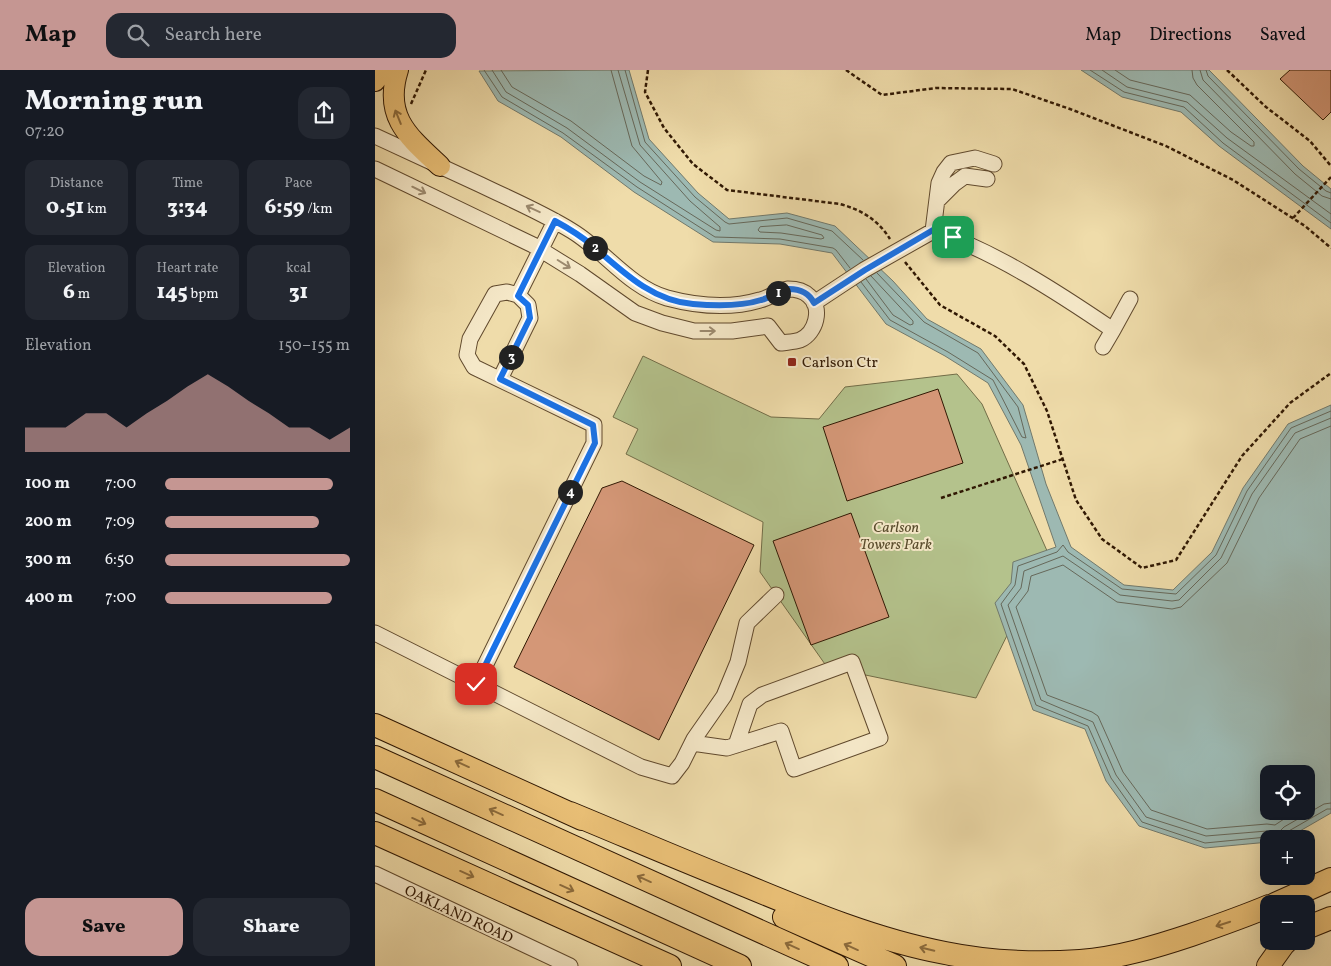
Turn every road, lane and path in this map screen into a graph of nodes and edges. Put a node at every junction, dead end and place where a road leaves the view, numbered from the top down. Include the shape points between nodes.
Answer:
1 (382, 70) edge
2 (398, 70) edge
3 (426, 70) edge
4 (648, 70) edge
5 (846, 70) edge
6 (1227, 70) edge
7 (375, 81) edge
8 (407, 106) dead end
9 (375, 136) edge
10 (993, 164) dead end
11 (441, 166) junction
12 (1331, 166) edge
13 (375, 169) edge
14 (1331, 177) edge
15 (987, 179) dead end
16 (938, 200) junction
17 (1293, 218) junction
18 (555, 221) junction
19 (933, 230) junction
20 (1331, 248) edge
21 (541, 250) junction
22 (895, 252) junction
23 (518, 296) junction
24 (1130, 299) dead end
25 (761, 300) junction
26 (814, 303) junction
27 (768, 326) junction
28 (1113, 330) junction
29 (1103, 347) dead end
30 (1331, 373) edge
31 (500, 379) junction
32 (1063, 459) junction
33 (941, 498) dead end
34 (776, 595) dead end
35 (375, 633) edge
36 (476, 684) junction
37 (375, 725) edge
38 (692, 743) junction
39 (737, 745) junction
40 (375, 757) edge
41 (375, 800) edge
42 (570, 813) junction
43 (375, 833) edge
44 (375, 874) edge
45 (1331, 879) edge
46 (1295, 895) edge
47 (1260, 910) edge
48 (1331, 918) edge
49 (1315, 924) edge
50 (582, 925) junction
51 (1279, 950) edge
52 (570, 966) edge
53 (655, 966) edge
54 (670, 966) edge
55 (740, 966) edge
56 (837, 966) edge
57 (895, 966) edge
58 (1268, 966) edge

1 - 7 main road
11 -> 2 main road via 401,126 393,97
3 - 8 path via 412,103
4 - 22 path via 645,92 664,128 693,164 727,190 857,209 874,219 887,233
5 - 17 path via 882,95 936,88 1012,89 1166,146 1233,180
6 - 12 path via 1266,107 1310,141
9 - 11 street
10 - 16 street via 975,158 951,164 939,183
18 -> 11 street
13 -> 21 street
14 - 17 path
15 - 16 street via 965,176
16 - 19 street
17 - 20 path
18 - 21 street
18 - 25 street via 591,244 640,285 663,297 687,304 712,306
19 - 22 street
19 - 28 street via 1021,272
21 - 23 street
21 -> 27 street via 635,313 662,324 694,331 732,332
22 - 26 street
22 - 32 path via 940,304 995,336 1024,364 1047,411
23 - 31 street via 528,305 530,318
23 - 31 street via 507,292 495,294 470,339 467,355 474,367
24 - 28 street
25 - 26 street via 787,289 801,291
25 - 27 street
26 - 27 street via 816,319 810,332 800,340 781,343
28 - 29 street
30 - 32 path via 1290,403 1242,456 1176,560 1142,568 1102,539 1076,500
31 - 36 street via 593,425 595,443
32 - 33 path
34 - 38 street via 747,623 738,662 724,696
35 - 36 street
36 - 38 street via 641,767 672,776
42 -> 37 highway
38 - 39 street via 727,748
39 - 39 street via 781,731 794,769 880,738 852,662 762,695 750,704
56 -> 40 highway
41 -> 55 highway
47 -> 42 highway via 1159,945 1113,956 1053,962 973,957 917,947 852,927
57 -> 42 highway via 742,897
43 -> 50 highway
44 - 52 street, OAKLAND ROAD
45 - 46 highway
48 - 49 highway
50 - 53 highway
50 - 54 highway
51 - 58 highway

